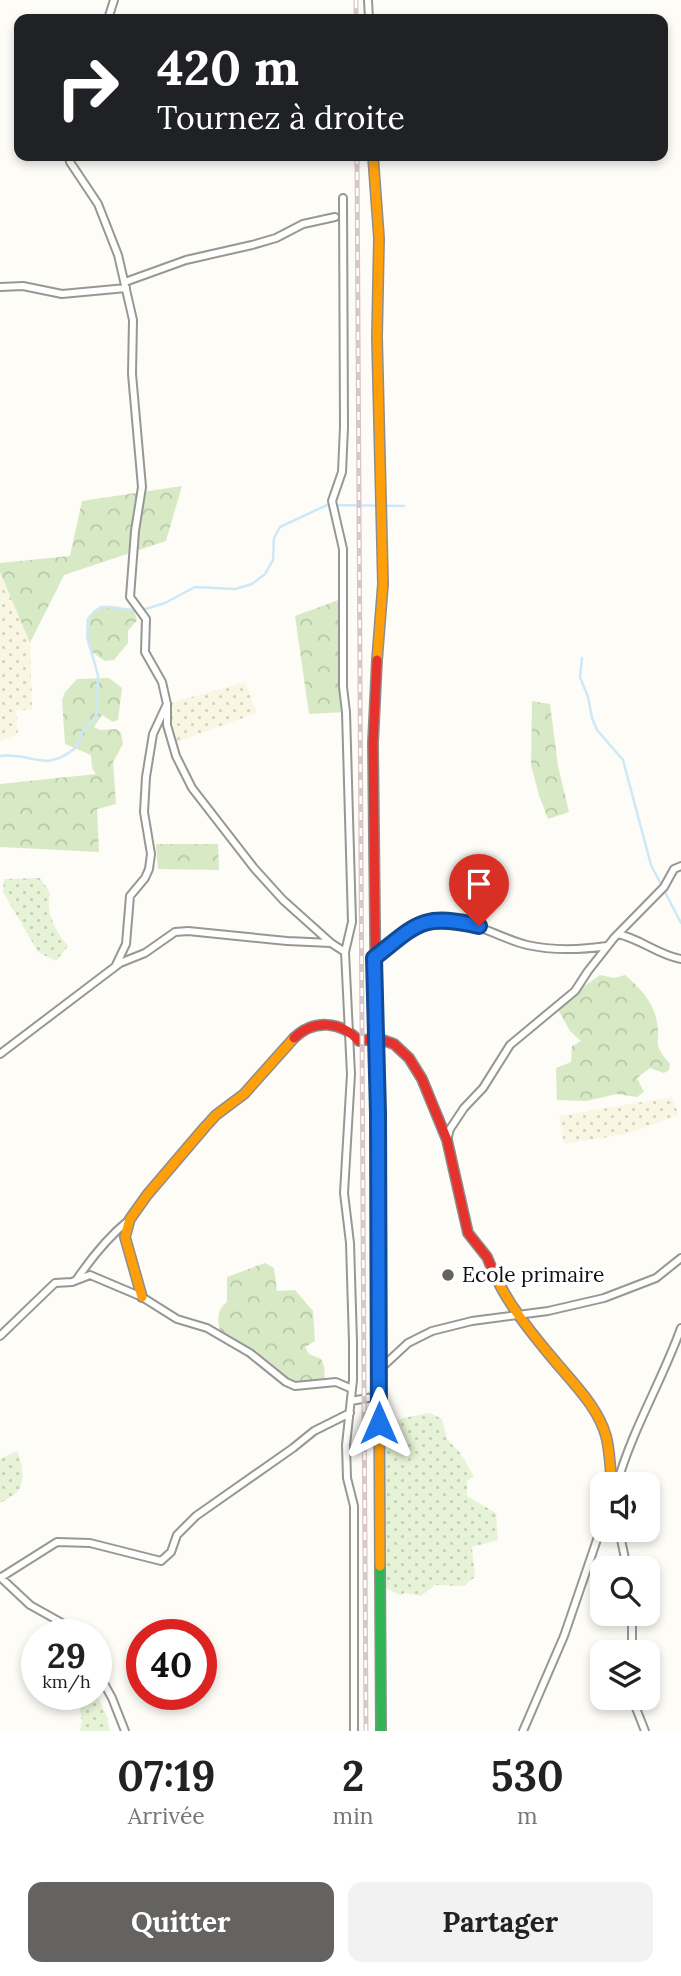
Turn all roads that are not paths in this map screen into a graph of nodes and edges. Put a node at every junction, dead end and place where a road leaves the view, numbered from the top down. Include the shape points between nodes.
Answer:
1 (71, 161) edge
2 (373, 161) edge
3 (343, 198) dead end
4 (335, 217) dead end
5 (125, 285) junction
6 (0, 287) edge
7 (167, 704) junction
8 (681, 866) edge
9 (618, 934) junction
10 (331, 943) junction
11 (608, 946) junction
12 (345, 953) junction
13 (374, 958) junction
14 (681, 959) edge
15 (115, 967) junction
16 (350, 1031) junction
17 (377, 1038) junction
18 (0, 1054) edge
19 (447, 1140) junction
20 (130, 1219) junction
21 (681, 1258) edge
22 (76, 1281) junction
23 (142, 1297) junction
24 (520, 1314) junction
25 (681, 1328) edge
26 (0, 1336) edge
27 (378, 1370) junction
28 (352, 1389) junction
29 (379, 1395) junction
30 (351, 1401) junction
31 (350, 1413) junction
32 (613, 1472) edge
33 (620, 1472) edge
34 (596, 1542) edge
35 (0, 1578) edge
36 (54, 1619) edge
37 (112, 1698) edge
38 (637, 1710) edge
39 (125, 1731) edge
40 (354, 1731) edge
41 (381, 1731) edge
42 (523, 1731) edge
43 (645, 1731) edge

1 - 5 street via 98,204
2 - 13 street via 379,239 383,584 373,743
3 - 12 street via 344,427 342,472 332,501 343,549 352,922
4 - 5 street via 303,224 252,245 176,263
5 - 6 street via 62,294 23,286
5 - 7 street via 134,328 132,374 142,487 130,597 146,619 145,652 162,682
7 - 10 street via 169,733 192,788 254,868
7 - 15 street via 153,734 146,777 149,869 130,896 127,944
8 - 9 street
9 - 11 street
9 - 14 street
10 - 12 street
10 - 15 street via 181,930
11 - 13 street via 572,950 530,945 479,926 438,919 409,930
11 - 19 street via 575,991 510,1045 450,1129
12 - 16 street
13 - 17 street
15 - 18 street
16 - 17 street via 359,1041
16 - 20 street via 323,1024 296,1035 244,1094 205,1127
16 - 28 street via 344,1193 350,1243
17 - 19 street via 394,1044 409,1058
17 - 27 street
19 - 24 street via 468,1233
20 - 22 street via 98,1250
20 - 23 street via 125,1238
21 - 24 street via 656,1278 629,1290
22 - 23 street via 92,1276
22 - 26 street via 55,1283
23 - 28 street via 250,1353 295,1386 336,1382
24 - 27 street via 432,1331 408,1343
24 - 32 street via 600,1421
25 - 33 street
27 - 29 street
28 - 30 street
29 - 30 street
29 - 41 street
30 - 31 street
31 - 35 street via 314,1431 196,1517 161,1560 90,1543 57,1542
31 - 40 street via 346,1445 354,1506
34 - 42 street via 564,1636
35 - 36 street
37 - 39 street
38 - 43 street

